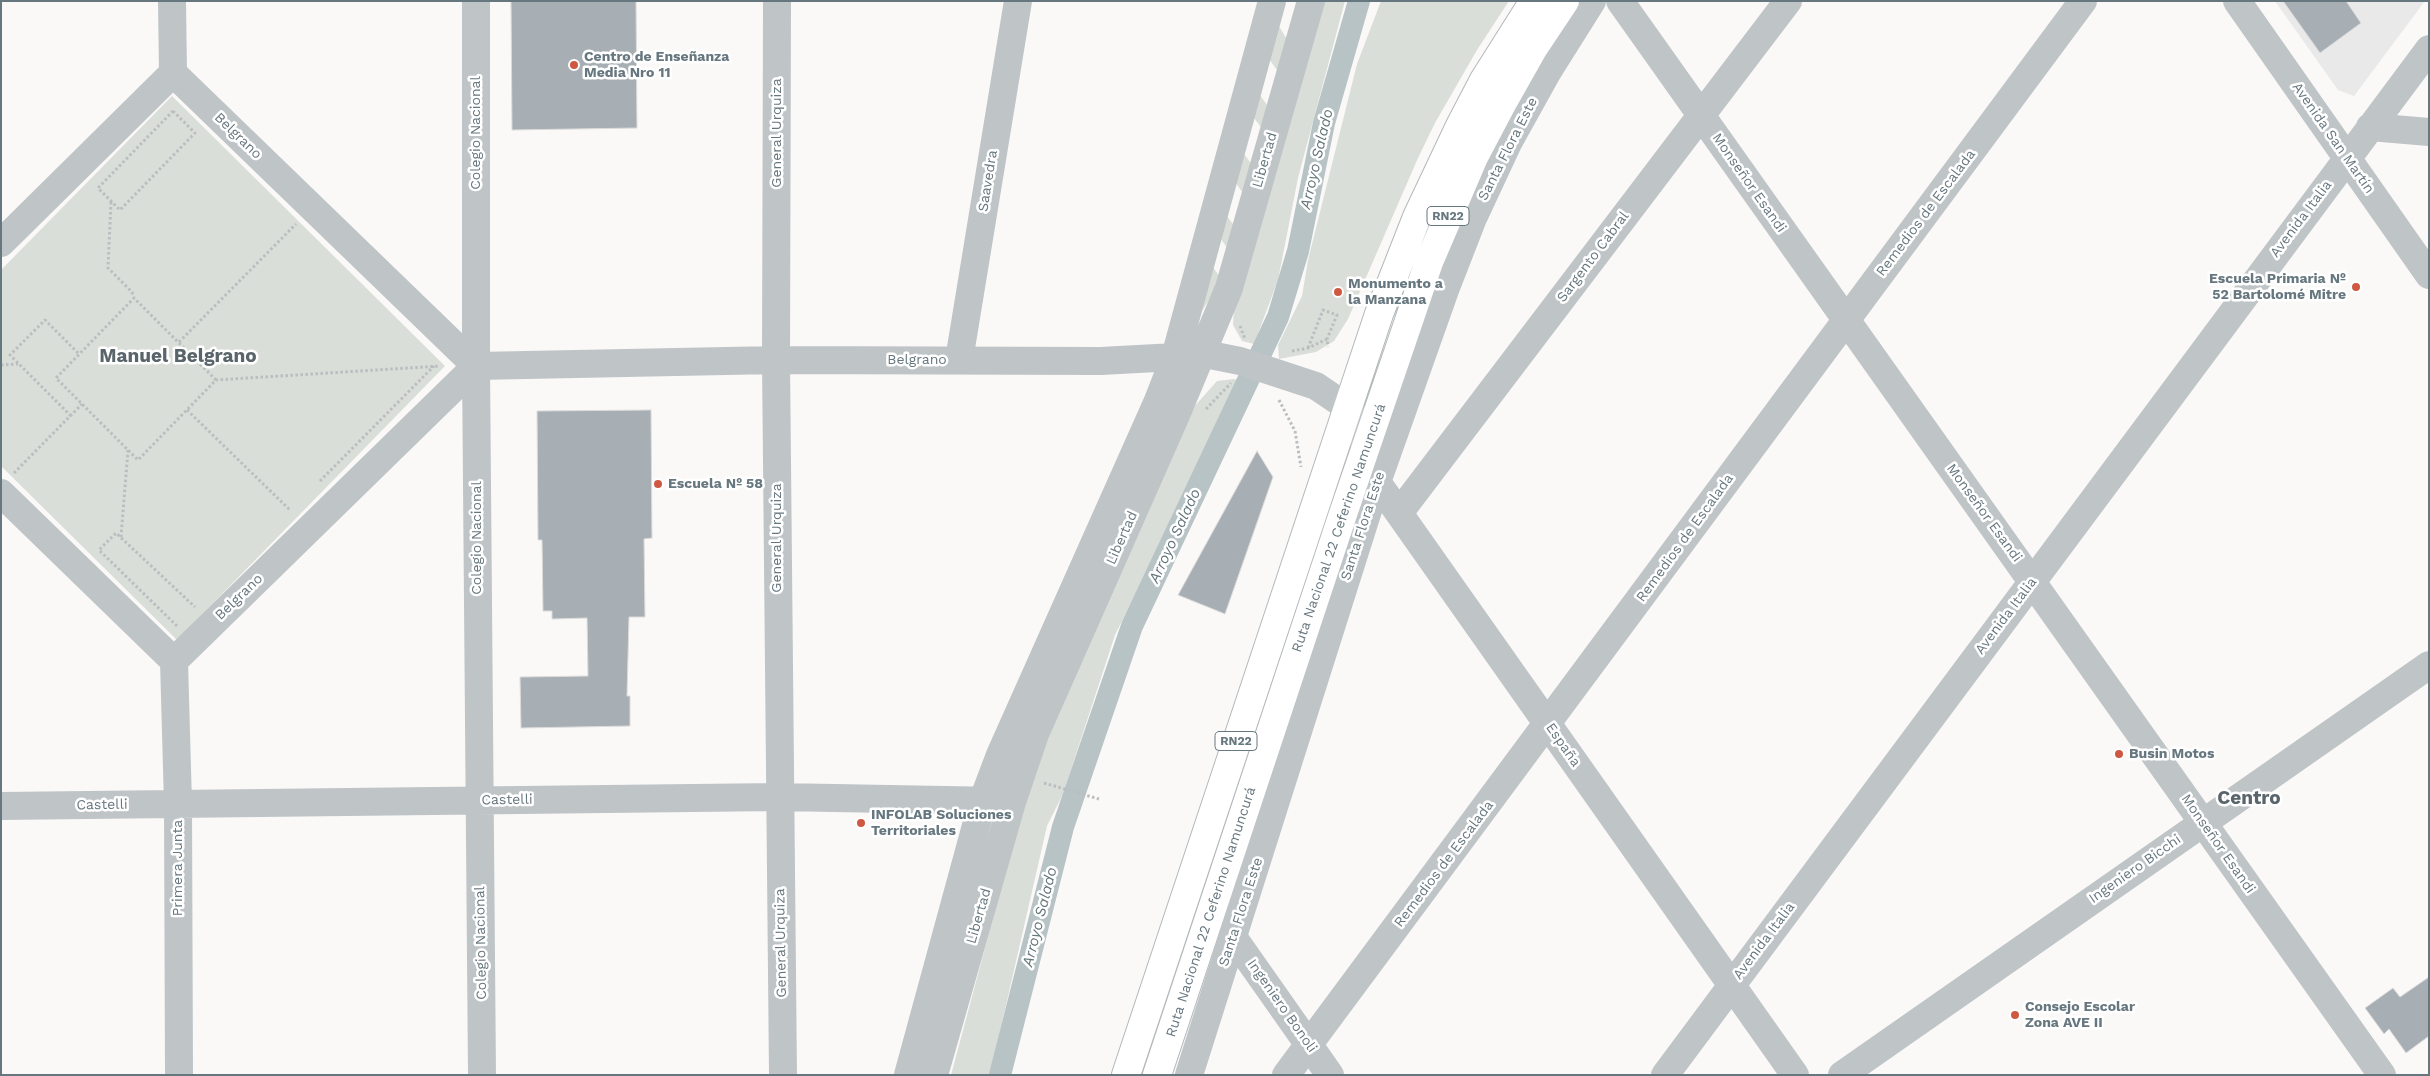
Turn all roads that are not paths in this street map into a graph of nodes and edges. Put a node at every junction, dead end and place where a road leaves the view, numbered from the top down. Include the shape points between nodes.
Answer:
1 (172, 1) edge
2 (476, 1) edge
3 (777, 1) edge
4 (1018, 1) edge
5 (1272, 1) edge
6 (1311, 1) edge
7 (1534, 1) edge
8 (1565, 1) edge
9 (1592, 1) edge
10 (1620, 1) edge
11 (1788, 1) edge
12 (2083, 1) edge
13 (2237, 1) edge
14 (2429, 49) edge
15 (173, 74) junction
16 (1701, 115) junction
17 (2370, 127) junction
18 (2429, 132) edge
19 (2347, 158) junction
20 (1, 243) edge
21 (2429, 275) edge
22 (1846, 320) junction
23 (1187, 355) junction
24 (776, 360) junction
25 (958, 360) junction
26 (476, 366) junction
27 (1347, 407) junction
28 (1365, 448) junction
29 (1377, 482) junction
30 (5, 486) edge
31 (1399, 512) junction
32 (2032, 581) junction
33 (174, 661) junction
34 (2429, 665) edge
35 (1548, 724) junction
36 (779, 797) junction
37 (479, 800) junction
38 (984, 800) junction
39 (1012, 802) junction
40 (178, 804) junction
41 (1, 806) edge
42 (2202, 822) junction
43 (1233, 937) junction
44 (1732, 984) junction
45 (1309, 1045) junction
46 (179, 1075) edge
47 (482, 1075) edge
48 (783, 1075) edge
49 (908, 1075) edge
50 (934, 1075) edge
51 (1126, 1075) edge
52 (1157, 1075) edge
53 (1189, 1075) edge
54 (1286, 1075) edge
55 (1330, 1075) edge
56 (1665, 1075) edge
57 (1795, 1075) edge
58 (1842, 1075) edge
59 (2382, 1075) edge

1 - 15 street
2 - 26 street, Colegio Nacional
3 - 24 street, General Urquiza
4 - 25 street, Saavedra
5 - 23 street, Libertad
6 - 23 street, Libertad via 1229,288
7 - 27 highway, Ruta Nacional 22 Ceferino Namuncurá / RN22 via 1484,80 1438,172 1379,314
8 - 28 highway, Ruta Nacional 22 Ceferino Namuncurá / RN22 via 1502,102 1450,209
9 - 29 street, Santa Flora Este via 1528,106 1490,179 1445,290
10 - 16 street, Monseñor Esandi
11 - 16 street, Sargento Cabral
12 - 22 street, Remedios de Escalada
13 - 19 street, Avenida San Martín
14 - 17 street, Avenida Italia
15 - 20 street
15 - 26 street, Belgrano
16 - 22 street, Monseñor Esandi
16 - 31 street, Sargento Cabral
17 - 18 street
17 - 19 street, Avenida Italia
19 - 21 street, Avenida San Martín
19 - 32 street, Avenida Italia
22 - 32 street, Monseñor Esandi
22 - 35 street, Remedios de Escalada
23 - 25 street, Belgrano via 1101,361
23 - 27 street, Belgrano via 1278,374 1316,386
23 - 38 street, Libertad via 1153,412 1000,755
23 - 39 street, Libertad via 1176,415 1036,734
24 - 25 street, Belgrano
24 - 26 street, Belgrano
24 - 36 street, General Urquiza
26 - 33 street, Belgrano
26 - 37 street, Colegio Nacional
27 - 28 street, España via 1358,422
27 - 51 highway, Ruta Nacional 22 Ceferino Namuncurá / RN22
28 - 29 street, España
28 - 52 highway, Ruta Nacional 22 Ceferino Namuncurá / RN22
29 - 31 street, España
29 - 43 street, Santa Flora Este
30 - 33 street
31 - 35 street, España
32 - 42 street, Monseñor Esandi
32 - 44 street, Avenida Italia
33 - 40 street, Primera Junta
34 - 42 street, Ingeniero Bicchi
35 - 44 street, España
35 - 45 street, Remedios de Escalada
36 - 37 street, Castelli
36 - 38 street, Castelli
36 - 48 street, General Urquiza
37 - 40 street, Castelli
37 - 47 street, Colegio Nacional
38 - 39 street, Castelli
38 - 49 street, Libertad
39 - 50 street, Libertad
40 - 41 street, Castelli
40 - 46 street, Primera Junta
42 - 58 street, Ingeniero Bicchi
42 - 59 street, Monseñor Esandi
43 - 45 street, Ingeniero Bonoli
43 - 53 street, Santa Flora Este
44 - 56 street, Avenida Italia
44 - 57 street, España
45 - 54 street, Remedios de Escalada
45 - 55 street, Ingeniero Bonoli

